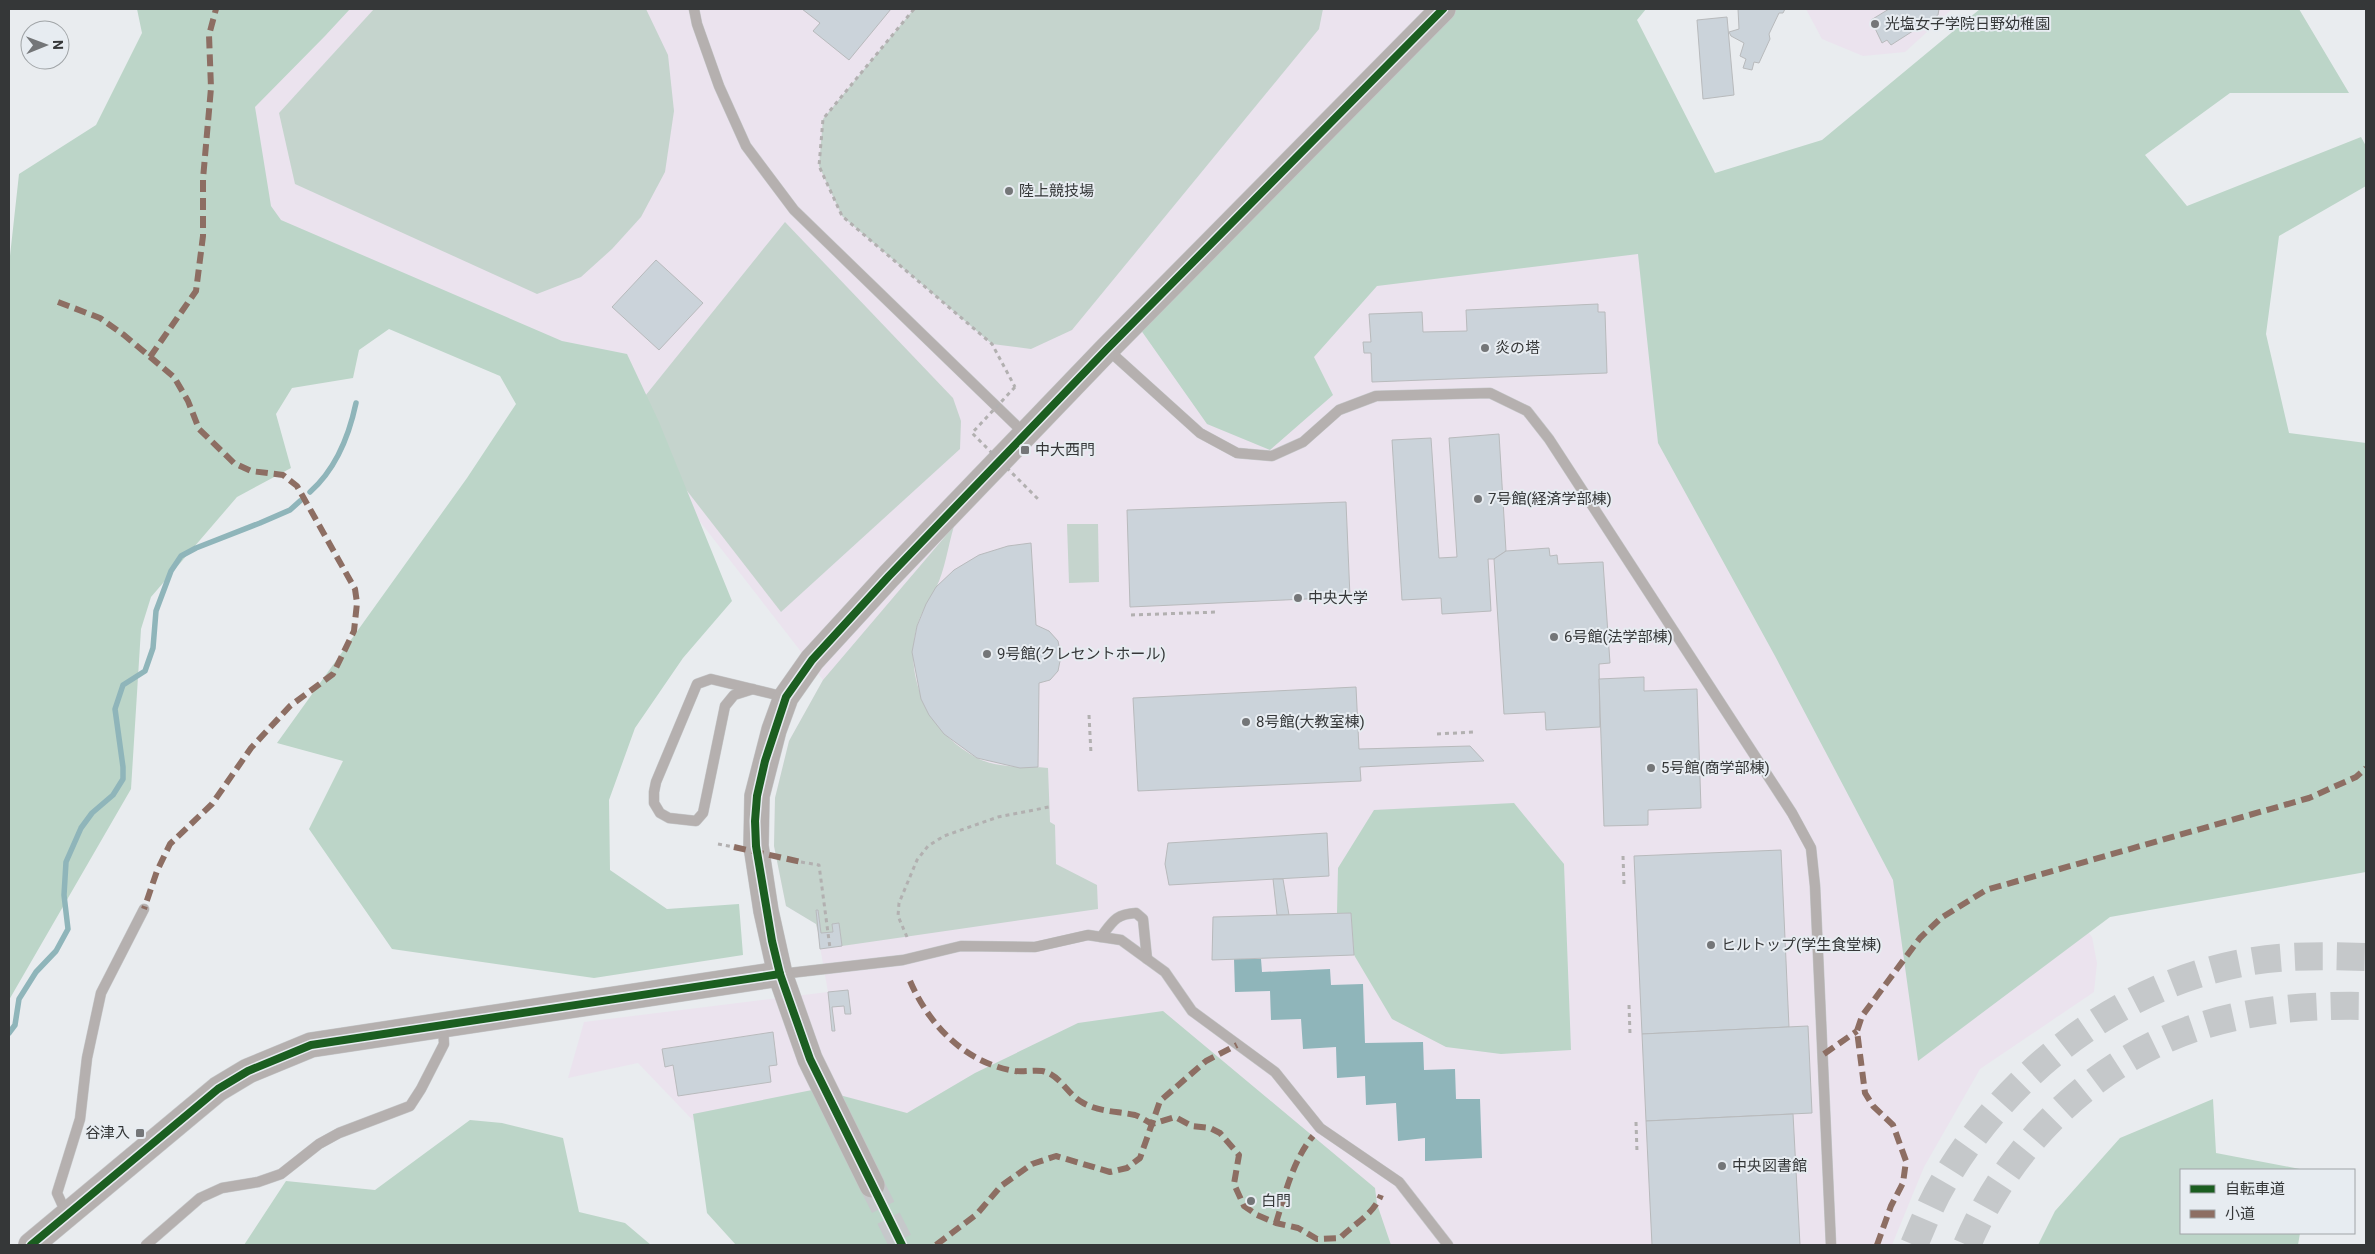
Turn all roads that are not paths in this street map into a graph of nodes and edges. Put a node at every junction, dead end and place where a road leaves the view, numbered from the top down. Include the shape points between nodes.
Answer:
1 (694, 9) edge
2 (1443, 9) edge
3 (1107, 349) junction
4 (1025, 434) junction
5 (753, 689) junction
6 (786, 698) junction
7 (144, 909) dead end
8 (1101, 937) junction
9 (1147, 959) junction
10 (780, 974) junction
11 (443, 1024) junction
12 (872, 1184) tunnel mouth
13 (67, 1215) junction
14 (31, 1245) edge
15 (146, 1245) edge
16 (1448, 1245) edge
17 (1831, 1245) edge

1 - 4 lane via 719,86 746,146 794,210
2 - 3 street
3 - 4 street
3 - 17 lane via 1200,433 1237,453 1272,456 1303,442 1339,410 1376,396 1490,393 1527,411 1549,439 1771,780 1811,848 1824,1054
4 - 6 street via 850,617 812,660
5 - 5 lane via 734,695 726,706 703,813 696,821 669,818 660,813 654,803 656,782 697,684 711,679
5 - 6 lane
6 - 10 street via 765,761 755,821 757,856
7 - 13 lane via 101,993 80,1119 57,1193
8 - 9 lane via 1121,940
8 - 9 lane via 1113,920 1123,914 1136,913 1143,919
8 - 10 lane via 1088,935 1035,947 961,946 903,960
9 - 16 lane via 1165,972 1192,1011 1275,1072 1320,1128 1399,1182
10 - 11 street
10 - 12 street via 810,1059
11 - 13 street via 311,1045 248,1071 218,1089
11 - 15 lane via 444,1044 410,1106 339,1132 281,1174 222,1188 200,1198
13 - 14 street

